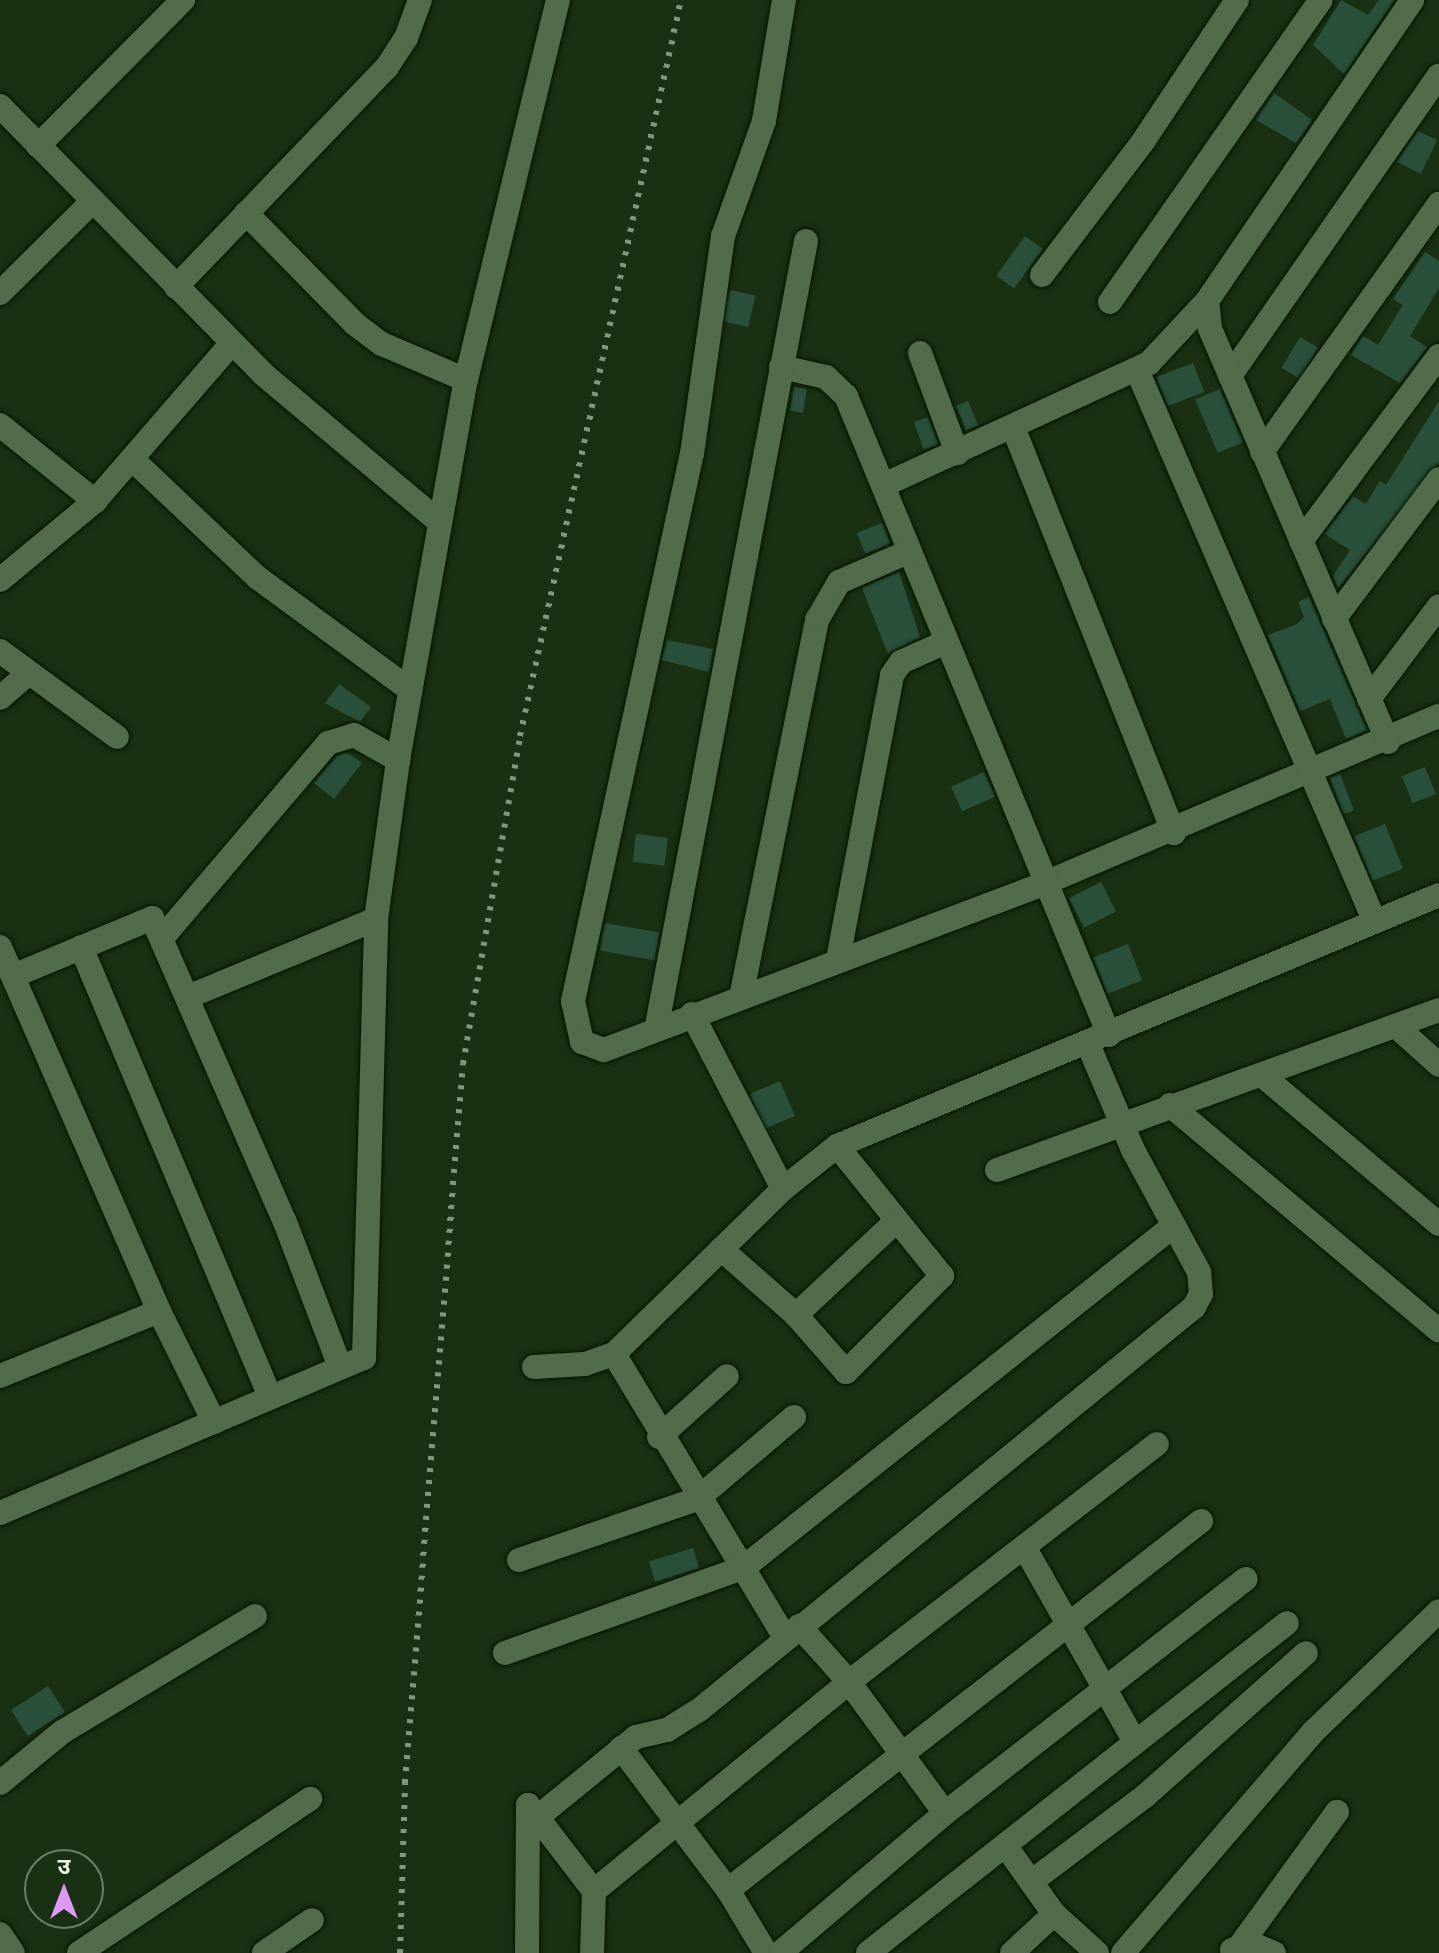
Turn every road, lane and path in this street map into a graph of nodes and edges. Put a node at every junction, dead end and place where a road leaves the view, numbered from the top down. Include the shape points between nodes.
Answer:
1 (183, 0) edge
2 (420, 0) edge
3 (558, 0) edge
4 (784, 0) edge
5 (1237, 0) edge
6 (1321, 0) edge
7 (1412, 0) edge
8 (1439, 75) edge
9 (0, 106) edge
10 (38, 146) junction
11 (93, 201) junction
12 (1439, 204) edge
13 (246, 213) junction
14 (806, 241) dead end
15 (1042, 275) dead end
16 (176, 287) junction
17 (0, 293) edge
18 (1207, 301) junction
19 (1110, 302) dead end
20 (231, 344) junction
21 (920, 353) dead end
22 (1439, 356) edge
23 (781, 367) junction
24 (1137, 370) junction
25 (1230, 376) junction
26 (466, 380) junction
27 (0, 425) edge
28 (1013, 427) junction
29 (1262, 452) junction
30 (957, 453) junction
31 (132, 459) junction
32 (1439, 479) edge
33 (884, 485) junction
34 (95, 501) junction
35 (438, 521) junction
36 (1301, 541) junction
37 (910, 551) junction
38 (0, 580) edge
39 (1439, 606) edge
40 (1334, 619) junction
41 (946, 642) junction
42 (0, 651) edge
43 (29, 673) junction
44 (409, 689) junction
45 (0, 698) edge
46 (1369, 699) junction
47 (1439, 716) edge
48 (117, 737) dead end
49 (1388, 742) junction
50 (398, 760) junction
51 (1314, 772) junction
52 (1174, 833) junction
53 (1045, 883) junction
54 (1439, 895) edge
55 (376, 919) junction
56 (1375, 922) junction
57 (163, 937) junction
58 (0, 947) edge
59 (81, 947) junction
60 (838, 959) junction
61 (13, 976) junction
62 (190, 996) junction
63 (741, 997) junction
64 (1439, 1010) edge
65 (692, 1014) junction
66 (657, 1025) junction
67 (1397, 1027) junction
68 (1098, 1039) junction
69 (1439, 1065) edge
70 (1263, 1076) junction
71 (1170, 1105) junction
72 (1123, 1120) junction
73 (837, 1146) junction
74 (997, 1170) dead end
75 (783, 1189) junction
76 (896, 1221) junction
77 (1439, 1224) edge
78 (1172, 1227) junction
79 (721, 1249) junction
80 (159, 1311) junction
81 (796, 1315) junction
82 (1439, 1331) edge
83 (614, 1354) junction
84 (340, 1367) junction
85 (534, 1367) dead end
86 (0, 1376) edge
87 (727, 1376) dead end
88 (270, 1397) junction
89 (794, 1417) dead end
90 (214, 1422) junction
91 (659, 1437) junction
92 (1157, 1444) dead end
93 (697, 1499) junction
94 (0, 1513) edge
95 (1201, 1521) dead end
96 (1026, 1550) junction
97 (519, 1560) dead end
98 (743, 1568) junction
99 (1246, 1579) dead end
100 (255, 1616) dead end
101 (1437, 1617) edge
102 (1066, 1621) junction
103 (1287, 1623) dead end
104 (792, 1632) junction
105 (505, 1653) dead end
106 (1306, 1653) dead end
107 (849, 1682) junction
108 (1105, 1688) junction
109 (1135, 1742) junction
110 (621, 1748) junction
111 (900, 1750) junction
112 (0, 1783) edge
113 (310, 1799) dead end
114 (1337, 1812) dead end
115 (945, 1813) junction
116 (539, 1816) junction
117 (678, 1824) junction
118 (1007, 1848) junction
119 (1031, 1882) junction
120 (728, 1890) junction
121 (594, 1891) junction
122 (1054, 1914) junction
123 (312, 1920) dead end
124 (0, 1934) edge
125 (1236, 1948) edge
126 (13, 1953) edge
127 (79, 1953) edge
128 (264, 1953) edge
129 (527, 1953) edge
130 (592, 1953) edge
131 (766, 1953) edge
132 (780, 1953) edge
133 (868, 1953) edge
134 (1012, 1953) edge
135 (1097, 1953) edge
136 (1123, 1953) edge
137 (1274, 1953) edge

1 - 10 street
2 - 13 street via 387,67
3 - 26 street
4 - 66 street via 764,121 723,236 692,453 573,1001 574,1024 589,1048 604,1050
5 - 15 street via 1144,140
6 - 19 street
7 - 18 street
8 - 25 street
9 - 10 street
10 - 11 street
11 - 16 street
11 - 17 street
12 - 29 street
13 - 16 street
13 - 26 street via 355,324 382,344
14 - 23 street
16 - 20 street
18 - 24 street via 1178,337
18 - 25 street via 1210,328
20 - 31 street
20 - 35 street
21 - 30 street
22 - 36 street
23 - 33 street via 835,383
23 - 66 street
24 - 28 street
24 - 51 street
25 - 29 street
26 - 35 street
27 - 34 street
28 - 30 street
28 - 52 street
29 - 36 street
30 - 33 street
31 - 34 street
31 - 44 street via 258,578
32 - 40 street
33 - 37 street
34 - 38 street
35 - 44 street
36 - 40 street
37 - 41 street
37 - 63 street via 839,582 817,620
39 - 46 street
40 - 46 street
41 - 53 street
41 - 60 street via 901,662 892,675
42 - 43 street
43 - 45 street
43 - 48 street
44 - 50 street
46 - 49 street
47 - 49 street
49 - 51 street
50 - 55 street
50 - 57 street via 354,735 328,743
51 - 52 street
51 - 56 street
52 - 53 street
53 - 60 street
53 - 68 street
54 - 56 street
55 - 62 street
55 - 84 street via 364,1358
56 - 68 street
57 - 59 street via 152,918
57 - 62 street
58 - 61 street
59 - 61 street
59 - 88 street
60 - 63 street
61 - 80 street
62 - 84 street
63 - 65 street
64 - 67 street
65 - 66 street
65 - 75 street
67 - 69 street
67 - 70 street
68 - 72 street
68 - 73 street
70 - 71 street
70 - 77 street
71 - 72 street
71 - 82 street
72 - 74 street
72 - 78 street
73 - 75 street
73 - 76 street
75 - 79 street
76 - 81 street
76 - 81 street via 942,1276 846,1372
78 - 98 street via 895,1442
78 - 104 street via 1199,1272 1194,1307
79 - 81 street
79 - 83 street
80 - 86 street
80 - 90 street
83 - 85 street via 567,1367
83 - 91 street
84 - 88 street
87 - 91 street
88 - 90 street
89 - 93 street
90 - 94 street
91 - 93 street
92 - 96 street
93 - 97 street
93 - 98 street
95 - 102 street
96 - 102 street
96 - 107 street
98 - 104 street
98 - 105 street
99 - 108 street
100 - 112 street via 62,1732
101 - 136 street via 1314,1731
102 - 108 street
102 - 111 street
103 - 109 street
104 - 107 street
104 - 110 street via 682,1723
106 - 119 street via 1145,1796
107 - 111 street
107 - 117 street
108 - 109 street
108 - 115 street
109 - 118 street
110 - 116 street
110 - 117 street
111 - 115 street
111 - 120 street
113 - 127 street
114 - 125 street
115 - 132 street
116 - 121 street
116 - 129 street via 528,1805
117 - 120 street
117 - 121 street
118 - 119 street
118 - 133 street
119 - 122 street
120 - 131 street
121 - 130 street
122 - 134 street
122 - 135 street
123 - 128 street
124 - 126 street
125 - 137 street

